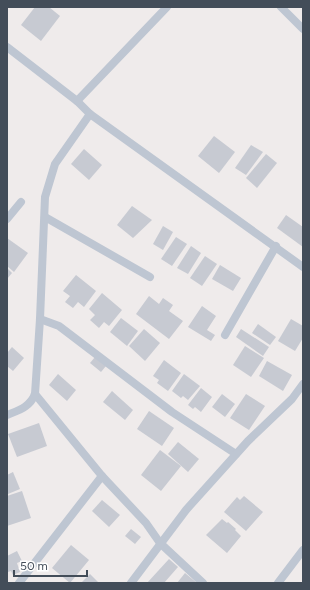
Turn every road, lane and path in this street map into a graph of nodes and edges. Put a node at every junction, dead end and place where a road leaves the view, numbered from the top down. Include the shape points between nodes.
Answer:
1 (167, 7) edge
2 (281, 7) edge
3 (301, 24) edge
4 (7, 47) edge
5 (77, 101) junction
6 (90, 114) junction
7 (21, 202) dead end
8 (45, 217) junction
9 (7, 220) edge
10 (276, 246) junction
11 (303, 267) edge
12 (150, 277) dead end
13 (40, 319) junction
14 (225, 335) dead end
15 (303, 384) edge
16 (35, 394) junction
17 (7, 415) edge
18 (236, 454) junction
19 (102, 476) junction
20 (160, 543) junction
21 (303, 550) edge
22 (19, 583) edge
23 (131, 583) edge
24 (203, 583) edge
25 (278, 583) edge

1 - 5 street
2 - 3 street
4 - 5 street
5 - 6 street
6 - 8 street via 55,164 45,197
6 - 10 street
7 - 9 street
8 - 12 street
8 - 13 street
10 - 11 street
10 - 14 street
13 - 16 street
13 - 18 street via 59,326 172,412
15 - 18 street via 292,399
16 - 17 street via 25,407
16 - 19 street
18 - 20 street
19 - 20 street via 146,523
19 - 22 street
20 - 23 street
20 - 24 street
21 - 25 street

